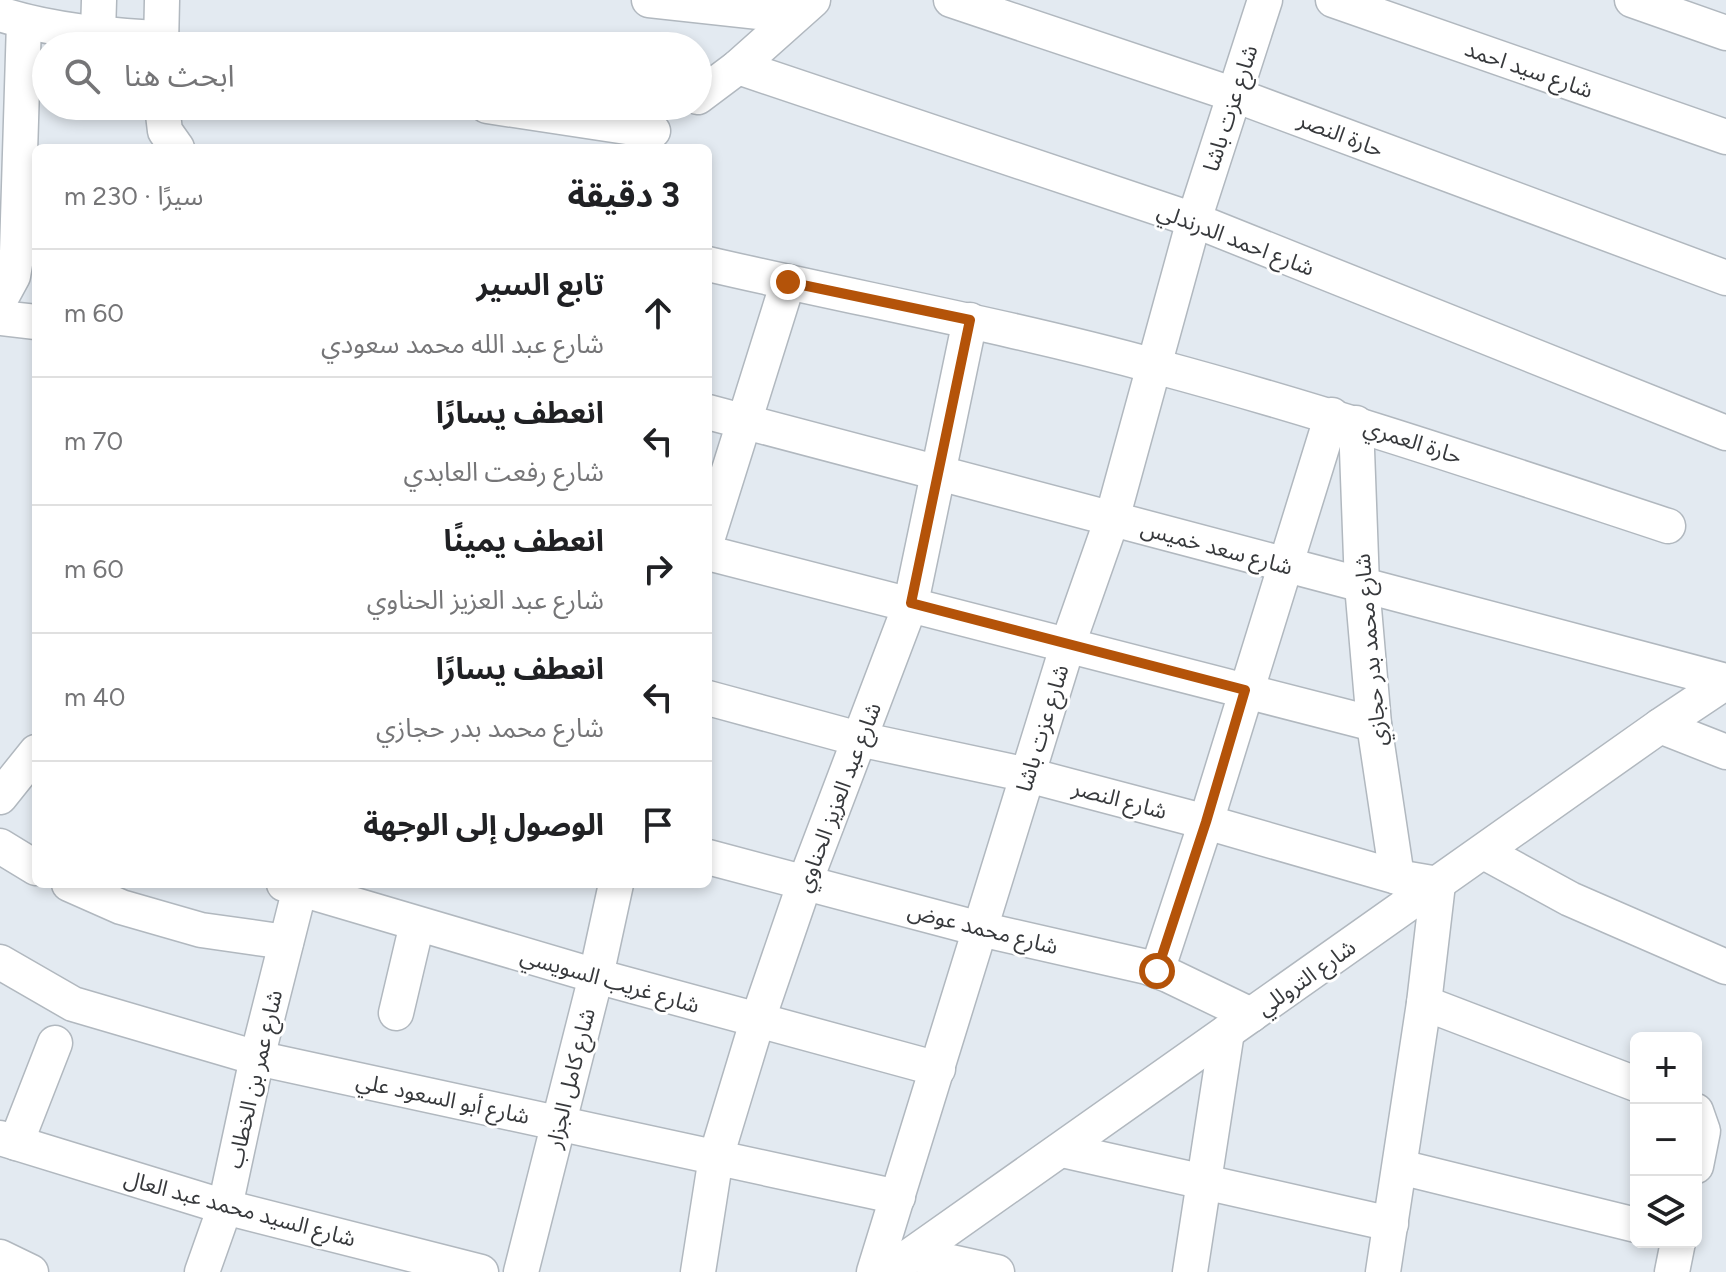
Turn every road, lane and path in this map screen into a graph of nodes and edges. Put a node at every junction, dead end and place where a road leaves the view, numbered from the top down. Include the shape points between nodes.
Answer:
1 (99, 0) edge
2 (162, 0) edge
3 (649, 0) edge
4 (951, 0) edge
5 (1265, 0) edge
6 (1333, 0) edge
7 (1632, 0) edge
8 (804, 8) edge
9 (12, 18) edge
10 (87, 32) edge
11 (98, 32) edge
12 (161, 32) edge
13 (1726, 33) edge
14 (738, 67) junction
15 (712, 86) edge
16 (1235, 95) junction
17 (164, 120) edge
18 (551, 120) edge
19 (668, 120) edge
20 (1726, 137) edge
21 (643, 140) edge
22 (174, 144) edge
23 (10, 181) edge
24 (1194, 220) junction
25 (712, 265) edge
26 (1726, 278) edge
27 (788, 282) junction
28 (0, 300) edge
29 (0, 318) edge
30 (970, 320) junction
31 (32, 322) edge
32 (1155, 366) junction
33 (712, 413) edge
34 (1344, 419) junction
35 (746, 423) junction
36 (1726, 433) edge
37 (939, 474) junction
38 (1112, 519) junction
39 (712, 525) edge
40 (1668, 526) dead end
41 (712, 554) edge
42 (1286, 565) junction
43 (1362, 585) junction
44 (911, 603) junction
45 (1068, 644) junction
46 (1726, 682) edge
47 (1245, 690) junction
48 (712, 699) edge
49 (1374, 724) junction
50 (1660, 726) junction
51 (859, 739) junction
52 (1726, 752) edge
53 (32, 760) edge
54 (1028, 775) junction
55 (0, 797) edge
56 (1206, 822) junction
57 (0, 846) edge
58 (1484, 852) junction
59 (712, 858) edge
60 (32, 866) edge
61 (1397, 877) junction
62 (805, 882) junction
63 (1438, 884) junction
64 (78, 888) edge
65 (295, 888) edge
66 (301, 888) edge
67 (615, 888) edge
68 (417, 924) junction
69 (980, 929) junction
70 (286, 942) junction
71 (0, 962) edge
72 (1726, 967) edge
73 (1157, 971) junction
74 (596, 976) junction
75 (1424, 1003) junction
76 (396, 1013) dead end
77 (757, 1022) junction
78 (1239, 1024) junction
79 (55, 1043) dead end
80 (257, 1058) junction
81 (938, 1069) junction
82 (1630, 1082) edge
83 (558, 1123) junction
84 (8, 1141) edge
85 (1062, 1150) junction
86 (716, 1157) junction
87 (1400, 1167) junction
88 (1203, 1181) junction
89 (898, 1197) junction
90 (225, 1207) junction
91 (1391, 1224) junction
92 (1630, 1224) edge
93 (1677, 1248) edge
94 (0, 1257) edge
95 (901, 1263) edge
96 (31, 1272) edge
97 (202, 1272) edge
98 (481, 1272) edge
99 (521, 1272) edge
100 (698, 1272) edge
101 (874, 1272) edge
102 (997, 1272) edge
103 (1190, 1272) edge
104 (1383, 1272) edge
105 (1672, 1272) edge

1 - 11 street
2 - 12 street
3 - 8 street
4 - 16 street, حارة النصر
5 - 16 street, شارع عزت باشا
6 - 20 street, شارع سيد احمد
7 - 13 street
8 - 14 street
9 - 10 street
9 - 23 street
14 - 15 street
14 - 24 street, شارع احمد الدرندلي
16 - 24 street, شارع عزت باشا
16 - 26 street, حارة النصر
17 - 22 street
18 - 21 street
19 - 21 street
23 - 28 street via 17,252 13,276
24 - 32 street, شارع عزت باشا
24 - 36 street, شارع احمد الدرندلي
25 - 27 street
27 - 30 street
27 - 35 street
29 - 31 street
30 - 32 street
30 - 37 street, شارع عبد العزيز الحناوي
32 - 34 street, حارة العمري
32 - 38 street, شارع عزت باشا
33 - 35 street, شارع سعد خميس
34 - 40 street, حارة العمري
34 - 42 street
34 - 43 street, شارع محمد بدر حجازي
35 - 37 street, شارع سعد خميس
35 - 39 street
37 - 38 street, شارع سعد خميس
37 - 44 street, شارع عبد العزيز الحناوي
38 - 42 street, شارع سعد خميس
38 - 45 street, شارع عزت باشا
41 - 44 street
42 - 43 street, شارع سعد خميس
42 - 47 street
43 - 46 street, شارع سعد خميس
43 - 49 street, شارع محمد بدر حجازي
44 - 45 street
44 - 51 street, شارع عبد العزيز الحناوي
45 - 47 street
45 - 54 street, شارع عزت باشا
46 - 50 street, شارع التروللي
47 - 49 street
47 - 56 street
48 - 51 street, شارع النصر
49 - 61 street, شارع محمد بدر حجازي
50 - 52 street
50 - 58 street, شارع التروللي
51 - 54 street, شارع النصر
51 - 62 street, شارع عبد العزيز الحناوي
53 - 55 street
54 - 56 street, شارع النصر
54 - 69 street, شارع عزت باشا
56 - 61 street, شارع النصر
56 - 73 street
57 - 60 street
58 - 63 street, شارع التروللي
58 - 72 street via 1570,899
59 - 62 street, شارع محمد عوض
61 - 63 street, شارع النصر
62 - 69 street, شارع محمد عوض
62 - 77 street, شارع عبد العزيز الحناوي
63 - 75 street
63 - 78 street, شارع التروللي
64 - 70 street via 121,907 201,930
65 - 70 street, شارع عمر بن الخطاب
66 - 68 street, شارع غريب السويسي
67 - 74 street, شارع كامل الجزار
68 - 74 street, شارع غريب السويسي
68 - 76 street
69 - 73 street, شارع محمد عوض
69 - 81 street, شارع عزت باشا
70 - 80 street, شارع عمر بن الخطاب
71 - 80 street, شارع أبو السعود علي via 73,1004
73 - 78 street, شارع محمد عوض
74 - 77 street, شارع غريب السويسي
74 - 83 street, شارع كامل الجزار
75 - 82 street
75 - 87 street
77 - 81 street, شارع غريب السويسي
77 - 86 street, شارع عبد العزيز الحناوي
78 - 85 street, شارع التروللي
78 - 88 street
79 - 84 street
80 - 83 street, شارع أبو السعود علي
80 - 90 street, شارع عمر بن الخطاب
81 - 89 street, شارع عزت باشا
83 - 86 street, شارع أبو السعود علي
83 - 99 street, شارع كامل الجزار
84 - 90 street, شارع السيد محمد عبد العال
85 - 88 street
85 - 95 street, شارع التروللي
86 - 89 street, شارع أبو السعود علي
86 - 100 street, شارع عبد العزيز الحناوي
87 - 91 street
87 - 92 street
88 - 91 street
88 - 103 street
89 - 101 street, شارع عزت باشا
90 - 97 street, شارع عمر بن الخطاب
90 - 98 street, شارع السيد محمد عبد العال
91 - 104 street
93 - 105 street
94 - 96 street
95 - 102 street

